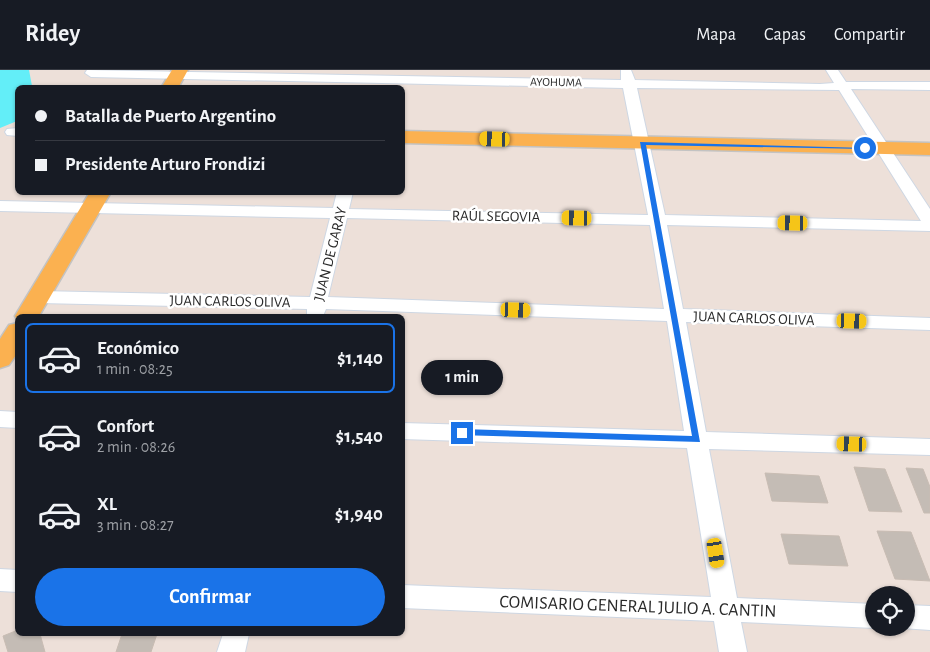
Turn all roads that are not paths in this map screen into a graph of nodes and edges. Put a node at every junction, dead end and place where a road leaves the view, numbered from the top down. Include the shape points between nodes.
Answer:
1 (832, 70) edge
2 (91, 72) dead end
3 (175, 77) edge
4 (627, 77) edge
5 (376, 79) edge
6 (841, 86) junction
7 (930, 86) edge
8 (405, 137) edge
9 (642, 143) junction
10 (884, 148) junction
11 (930, 149) edge
12 (344, 195) edge
13 (96, 200) edge
14 (0, 206) edge
15 (340, 213) junction
16 (655, 220) junction
17 (930, 222) edge
18 (930, 226) edge
19 (39, 297) junction
20 (316, 310) edge
21 (28, 314) edge
22 (675, 315) junction
23 (930, 324) edge
24 (15, 336) edge
25 (0, 359) edge
26 (0, 419) edge
27 (15, 420) edge
28 (405, 431) edge
29 (697, 440) junction
30 (930, 447) edge
31 (0, 580) edge
32 (15, 581) edge
33 (405, 596) edge
34 (725, 609) junction
35 (865, 616) edge
36 (915, 617) edge
37 (930, 618) edge
38 (235, 636) edge
39 (231, 652) edge
40 (734, 652) edge

1 - 6 street
2 - 3 street, AYOHUMA
3 - 5 street, AYOHUMA
4 - 5 street, AYOHUMA
4 - 6 street, AYOHUMA via 820,88
4 - 9 street
6 - 7 street, AYOHUMA
6 - 10 street
8 - 9 main road
9 - 10 main road
9 - 16 street
10 - 11 main road
10 - 17 street
12 - 15 street, JUAN DE GARAY
13 - 14 street, RAÚL SEGOVIA
13 - 15 street, RAÚL SEGOVIA
13 - 19 main road
15 - 16 street, RAÚL SEGOVIA
15 - 20 street, JUAN DE GARAY
16 - 18 street, RAÚL SEGOVIA
16 - 22 street
19 - 20 street, JUAN CARLOS OLIVA
19 - 21 main road
20 - 22 street, JUAN CARLOS OLIVA
22 - 23 street, JUAN CARLOS OLIVA
22 - 29 street
24 - 25 main road
26 - 27 street
28 - 29 street
29 - 30 street
29 - 34 street
31 - 32 street
33 - 34 street, COMISARIO GENERAL JULIO A. CANTIN
34 - 35 street, COMISARIO GENERAL JULIO A. CANTIN
34 - 40 street
36 - 37 street
38 - 39 street

